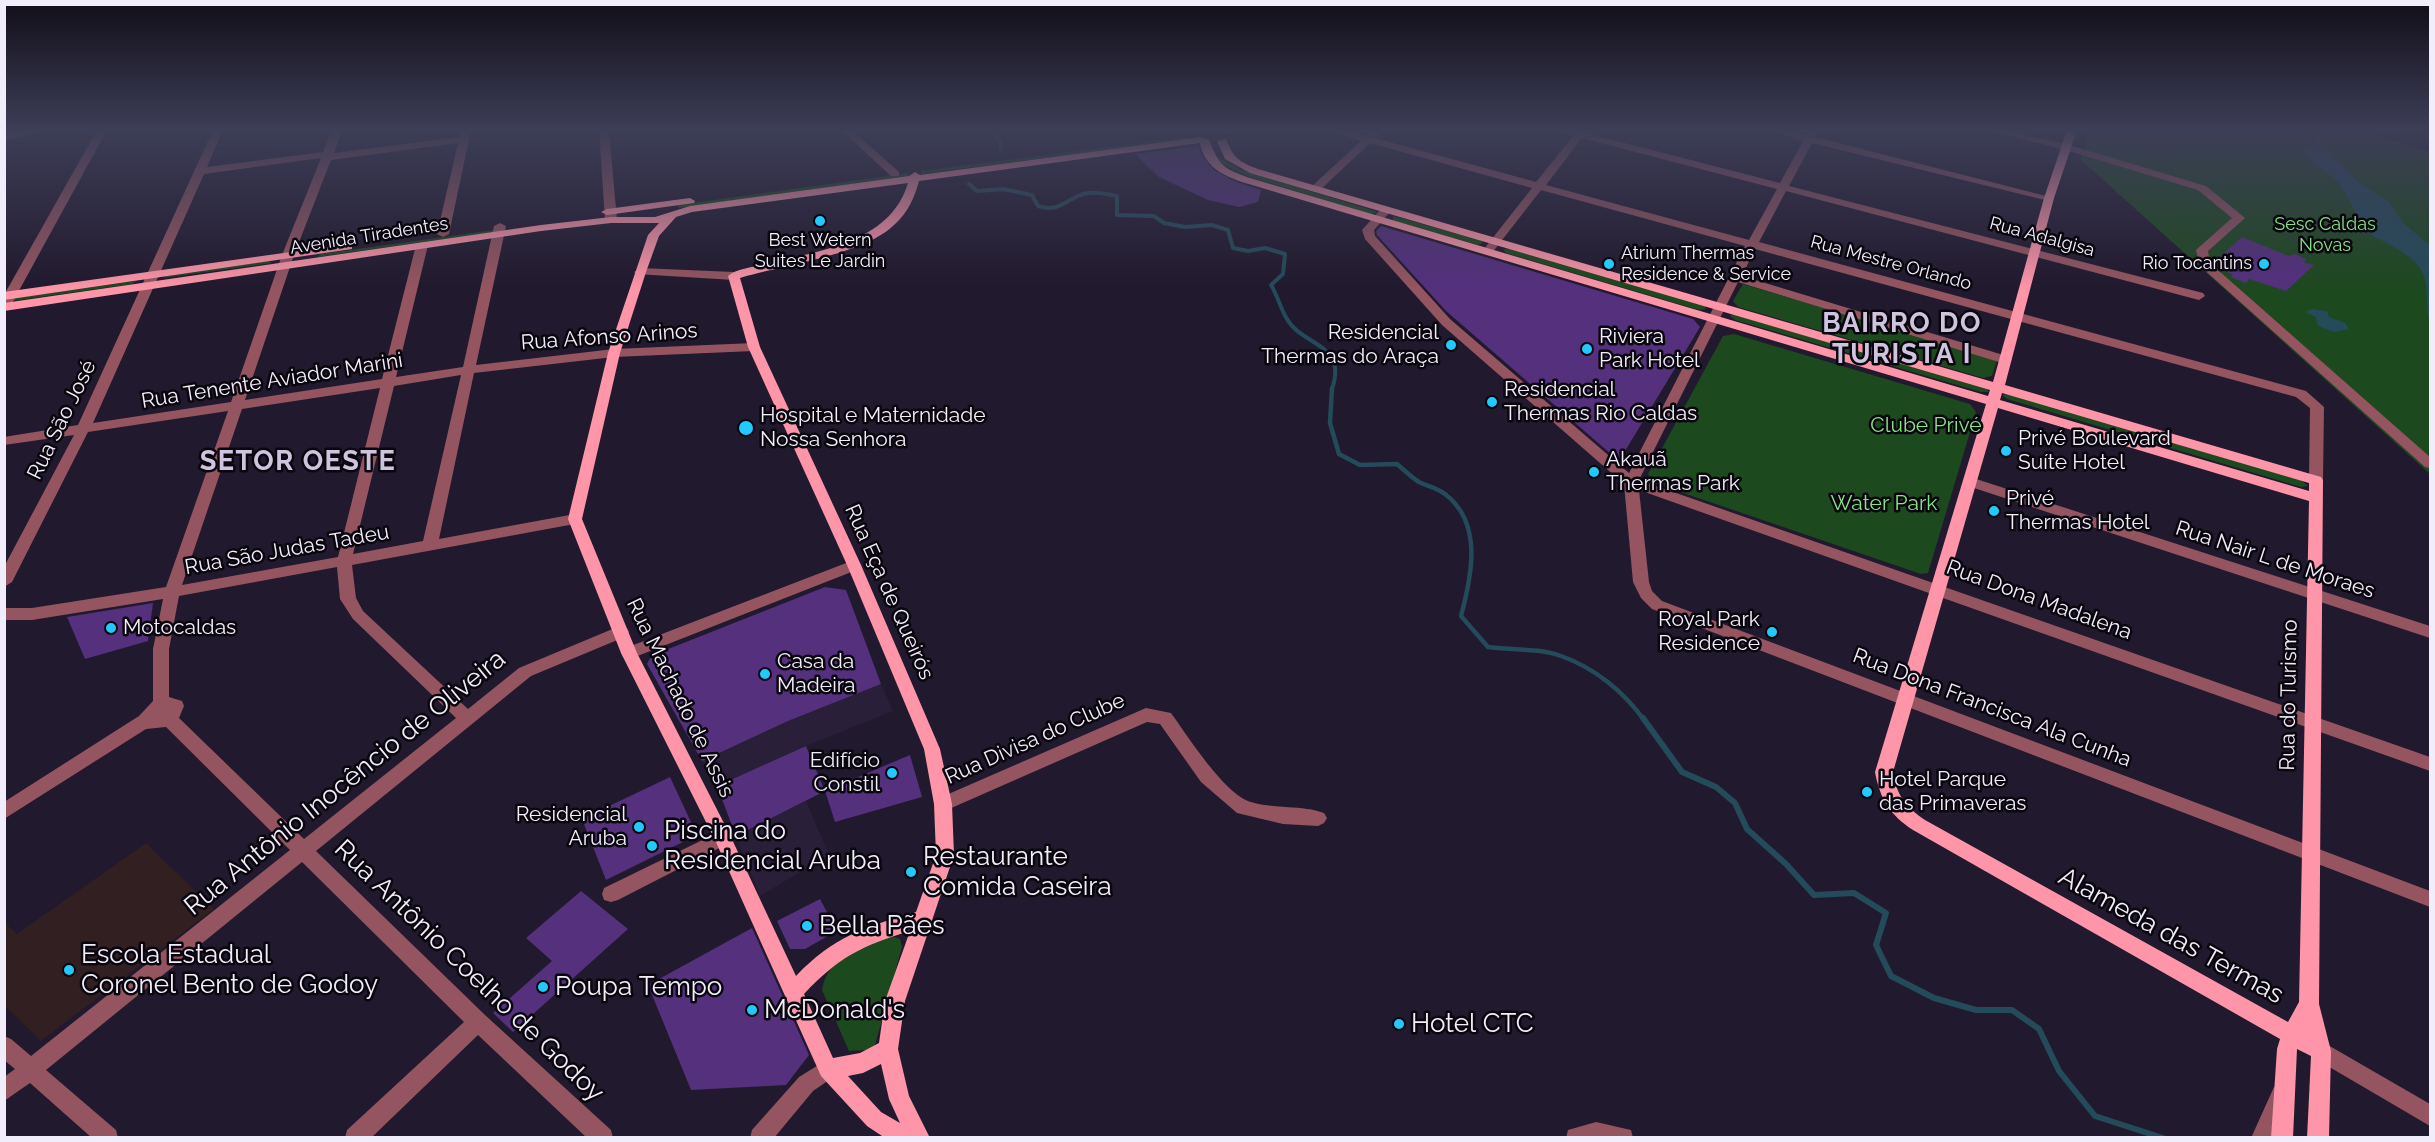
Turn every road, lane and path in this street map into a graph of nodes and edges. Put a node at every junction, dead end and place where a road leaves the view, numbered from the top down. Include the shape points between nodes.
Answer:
1 (72, 183) edge
2 (193, 183) edge
3 (317, 183) edge
4 (455, 183) edge
5 (609, 183) edge
6 (836, 183) edge
7 (865, 183) edge
8 (912, 183) edge
9 (1259, 183) edge
10 (1297, 183) edge
11 (1321, 183) edge
12 (1530, 183) edge
13 (1542, 183) edge
14 (1767, 183) edge
15 (1786, 183) edge
16 (1994, 183) edge
17 (2054, 183) edge
18 (2186, 183) edge
19 (1540, 186) junction
20 (1784, 188) junction
21 (1315, 189) junction
22 (2049, 198) junction
23 (650, 206) junction
24 (672, 209) junction
25 (1382, 215) junction
26 (612, 216) junction
27 (641, 220) junction
28 (499, 230) junction
29 (443, 234) junction
30 (654, 235) junction
31 (1752, 244) junction
32 (422, 245) junction
33 (1492, 246) junction
34 (2034, 254) junction
35 (286, 261) junction
36 (640, 272) junction
37 (734, 276) junction
38 (1736, 278) junction
39 (149, 280) junction
40 (2199, 296) dead end
41 (6, 302) edge
42 (1721, 306) junction
43 (2018, 316) junction
44 (1714, 319) junction
45 (754, 347) junction
46 (614, 352) junction
47 (2006, 360) junction
48 (467, 370) junction
49 (386, 382) junction
50 (1998, 386) junction
51 (2301, 394) joint
52 (1994, 402) junction
53 (236, 408) junction
54 (83, 430) junction
55 (4, 441) edge
56 (2430, 464) edge
57 (2316, 480) junction
58 (1631, 482) junction
59 (1970, 482) junction
60 (2316, 498) junction
61 (575, 519) junction
62 (430, 544) junction
63 (344, 562) junction
64 (854, 566) junction
65 (4, 582) edge
66 (1937, 588) junction
67 (172, 592) junction
68 (2315, 596) junction
69 (4, 615) edge
70 (621, 632) junction
71 (2430, 632) edge
72 (629, 653) junction
73 (1905, 698) junction
74 (165, 711) junction
75 (467, 718) junction
76 (2311, 722) junction
77 (2430, 764) edge
78 (943, 804) junction
79 (4, 812) edge
80 (1318, 818) dead end
81 (723, 838) junction
82 (305, 850) junction
83 (2312, 854) junction
84 (611, 894) dead end
85 (2430, 899) edge
86 (924, 918) junction
87 (793, 992) junction
88 (2309, 1004) junction
89 (478, 1022) junction
90 (2292, 1034) junction
91 (4, 1046) edge
92 (888, 1049) junction
93 (2321, 1052) junction
94 (828, 1069) junction
95 (31, 1070) junction
96 (2283, 1089) junction
97 (4, 1091) edge
98 (2430, 1116) edge
99 (108, 1137) edge
100 (355, 1137) edge
101 (603, 1137) edge
102 (760, 1137) edge
103 (906, 1137) edge
104 (920, 1137) edge
105 (1576, 1137) edge
106 (1623, 1137) edge
107 (2261, 1137) edge
108 (2282, 1137) edge
109 (2318, 1137) edge

1 - 41 street
2 - 39 street, Rua São José
3 - 35 street
4 - 29 street
5 - 26 street
6 - 24 main road, Avenida Tiradentes
7 - 24 main road, Avenida Tiradentes
8 - 37 main road via 897,217 880,231
9 - 25 main road
10 - 21 main road
11 - 21 street
12 - 19 street, Rua Mestre Orlando
13 - 19 street
14 - 20 street, Rua Adalgisa
15 - 20 street
16 - 22 street
17 - 22 main road
18 - 56 street via 2202,188 2239,218 2202,250 2204,264
19 - 31 street, Rua Mestre Orlando
19 - 33 street
20 - 31 street
20 - 34 street, Rua Adalgisa
21 - 25 main road
22 - 34 main road
23 - 24 main road, Avenida Tiradentes
23 - 26 main road, Avenida Tiradentes
23 - 27 main road via 641,214
24 - 27 main road, Avenida Tiradentes via 656,220
24 - 30 main road
25 - 33 main road
25 - 58 street via 1368,230 1369,237 1446,322
26 - 27 main road, Avenida Tiradentes
26 - 28 main road, Avenida Tiradentes
27 - 30 main road
28 - 29 main road, Avenida Tiradentes
28 - 32 main road, Avenida Tiradentes
28 - 48 street
29 - 35 main road, Avenida Tiradentes
30 - 36 main road
31 - 38 street
31 - 43 street, Rua Mestre Orlando
32 - 35 main road, Avenida Tiradentes
32 - 49 street
33 - 42 main road
33 - 44 main road
34 - 40 street, Rua Adalgisa
34 - 43 main road
35 - 39 main road, Avenida Tiradentes
35 - 53 street
36 - 37 street
36 - 46 main road
37 - 45 main road, Rua Eça de Queirós
38 - 42 street
38 - 47 street
39 - 41 main road, Avenida Tiradentes
39 - 54 street, Rua São José
42 - 44 street
42 - 50 main road
43 - 47 main road
43 - 51 street, Rua Mestre Orlando
44 - 52 main road
44 - 58 street
45 - 46 street, Rua Afonso Arinos
45 - 64 main road, Rua Eça de Queirós
46 - 48 street, Rua Afonso Arinos
46 - 61 main road
47 - 50 main road
48 - 49 street, Rua Tenente Aviador Marini
48 - 62 street
49 - 53 street, Rua Tenente Aviador Marini
49 - 63 street
50 - 52 main road
50 - 57 main road
51 - 57 street, Rua do Turismo via 2317,407
52 - 59 main road
52 - 60 main road
53 - 54 street, Rua Tenente Aviador Marini
53 - 67 street
54 - 55 street, Rua Tenente Aviador Marini
54 - 65 street, Rua São José
57 - 60 main road, Rua do Turismo
58 - 66 street, Rua Dona Madalena
58 - 73 street, Rua Dona Francisca Ala Cunha via 1641,582 1657,605
59 - 66 main road
59 - 68 street, Rua Nair L de Moraes
60 - 68 main road, Rua do Turismo
61 - 62 street, Rua São Judas Tadeu
61 - 70 main road, Rua Machado de Assis
62 - 63 street, Rua São Judas Tadeu
63 - 67 street, Rua São Judas Tadeu
63 - 75 street via 348,599 358,615
64 - 72 street
64 - 78 main road, Rua Eça de Queirós via 932,749
66 - 73 main road
66 - 76 street, Rua Dona Madalena
67 - 69 street, Rua São Judas Tadeu
67 - 74 street via 161,649
68 - 71 street, Rua Nair L de Moraes
68 - 76 main road, Rua do Turismo
70 - 72 main road, Rua Machado de Assis
70 - 75 street, Rua Antônio Inocêncio de Oliveira via 525,672
72 - 81 main road, Rua Machado de Assis
73 - 83 street, Rua Dona Francisca Ala Cunha
73 - 90 main road, Alameda das Termas via 1884,772 1888,798 1899,812
74 - 79 street via 150,712 148,719
74 - 82 street, Rua Antônio Coelho de Godoy
75 - 82 street, Rua Antônio Inocêncio de Oliveira
76 - 77 street, Rua Dona Madalena
76 - 83 main road, Rua do Turismo
78 - 80 street, Rua Divisa do Clube via 1146,715 1165,718 1207,777 1244,808
78 - 86 main road, Rua Eça de Queirós via 945,855
81 - 84 street
81 - 87 main road, Rua Machado de Assis
82 - 89 street, Rua Antônio Coelho de Godoy
82 - 95 street, Rua Antônio Inocêncio de Oliveira
83 - 85 street, Rua Dona Francisca Ala Cunha
83 - 88 main road, Rua do Turismo
86 - 87 main road via 864,936 821,963
86 - 92 main road, Rua Eça de Queirós via 895,1001
87 - 94 main road, Rua Machado de Assis
88 - 90 main road, Rua do Turismo
88 - 93 main road, Rua do Turismo
89 - 100 street
89 - 101 street, Rua Antônio Coelho de Godoy
90 - 93 main road, Alameda das Termas
90 - 96 main road, Rua do Turismo
91 - 95 street
92 - 94 main road via 862,1063
92 - 104 main road, Rua Eça de Queirós via 899,1099
93 - 98 street, Alameda das Termas
93 - 109 main road, Rua do Turismo
94 - 102 street via 806,1084
94 - 103 main road, Rua Machado de Assis via 874,1119
95 - 97 street, Rua Antônio Inocêncio de Oliveira
95 - 99 street
96 - 107 street
96 - 108 main road, Rua do Turismo
105 - 106 street via 1596,1133

